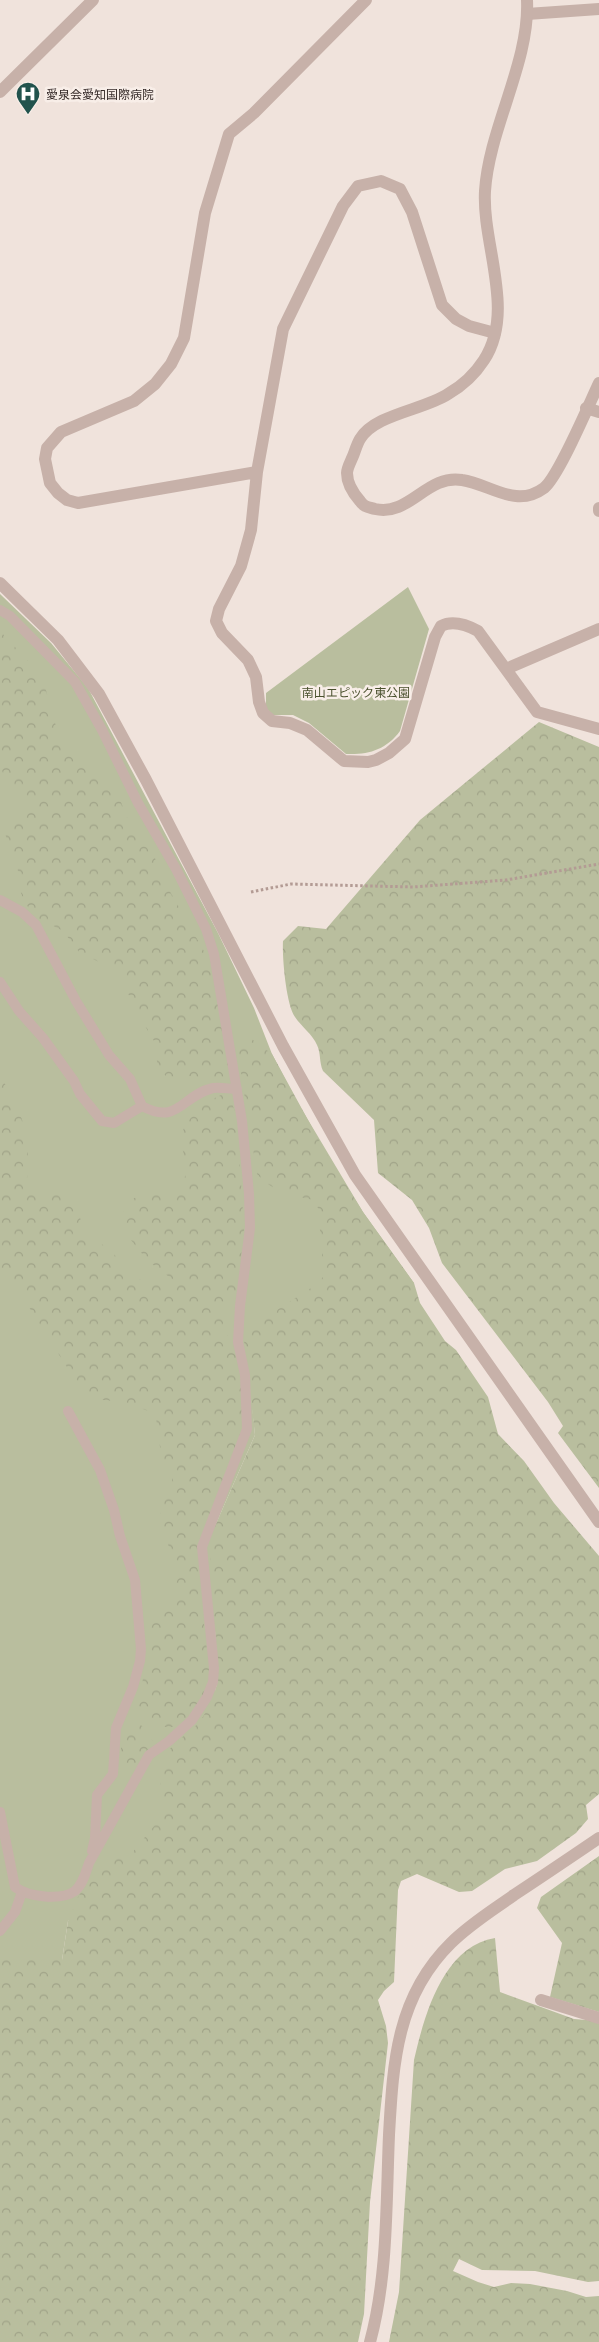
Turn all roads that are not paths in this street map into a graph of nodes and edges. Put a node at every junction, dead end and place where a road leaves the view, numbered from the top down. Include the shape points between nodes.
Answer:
1 (93, 0) edge
2 (366, 0) edge
3 (526, 0) edge
4 (599, 9) edge
5 (527, 14) junction
6 (0, 92) edge
7 (495, 333) junction
8 (599, 383) edge
9 (593, 410) edge
10 (257, 472) junction
11 (0, 583) edge
12 (0, 610) edge
13 (599, 629) edge
14 (506, 669) junction
15 (599, 729) edge
16 (0, 900) edge
17 (0, 982) edge
18 (237, 1090) junction
19 (142, 1106) junction
20 (68, 1411) dead end
21 (599, 1522) edge
22 (0, 1812) edge
23 (599, 1838) edge
24 (89, 1863) junction
25 (22, 1892) junction
26 (0, 1931) edge
27 (541, 2000) dead end
28 (599, 2018) edge
29 (370, 2342) edge

1 - 6 street
2 - 10 street via 229,134 205,214 184,338 171,364 134,402 61,432 47,448 45,459 50,483 67,500 78,503
3 - 5 street
4 - 5 street
5 - 7 street via 485,190 486,225 499,308
7 - 9 street via 485,359 469,378 447,395 378,423 360,438 346,471 350,490 364,506 384,511 403,506 443,480 462,480 504,495 524,497 544,487
7 - 10 street via 469,326 442,305 412,212 400,189 381,181 358,186 344,206 284,329
8 - 9 street
10 - 14 street via 251,530 241,566 216,621 222,633 248,660 256,677 263,713 272,720 307,730 344,761 368,762 389,753 405,739 441,626 450,623 463,625 478,632
11 - 21 street via 58,640 99,694 283,1046 355,1175
12 - 18 lane via 10,616 74,682 206,929 214,954
13 - 14 street
14 - 15 street via 537,712
16 - 19 lane via 36,925 76,1001 109,1055 130,1079
17 - 19 lane via 102,1122 114,1123
18 - 19 lane via 213,1088 162,1114
18 - 24 lane via 249,1194 250,1228 238,1342 245,1375 247,1429 202,1547 213,1682 192,1720 149,1755
20 - 24 lane via 100,1470 114,1510 135,1580 141,1649 136,1679 116,1728 113,1774 97,1795 95,1838
22 - 25 lane via 12,1879
23 - 29 street via 495,1908 451,1943 421,1982 408,2008 391,2087 381,2290
24 - 25 lane via 83,1881 75,1890 57,1897
25 - 26 lane via 15,1912
27 - 28 street

